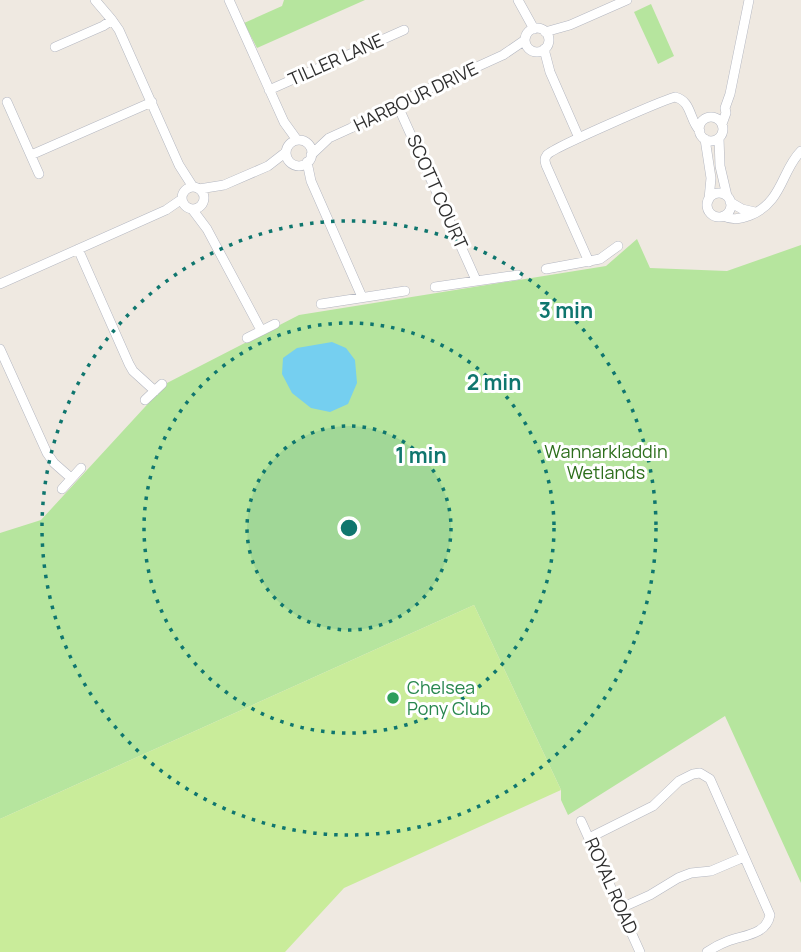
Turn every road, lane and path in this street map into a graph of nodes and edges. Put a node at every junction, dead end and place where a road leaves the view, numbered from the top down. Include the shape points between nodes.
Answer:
1 (96, 0) edge
2 (229, 0) edge
3 (518, 0) edge
4 (627, 0) edge
5 (748, 0) edge
6 (112, 20) junction
7 (570, 25) junction
8 (404, 30) dead end
9 (545, 32) junction
10 (529, 34) junction
11 (55, 47) dead end
12 (540, 48) junction
13 (503, 55) junction
14 (269, 90) junction
15 (7, 102) dead end
16 (152, 102) junction
17 (397, 104) junction
18 (689, 108) junction
19 (725, 108) junction
20 (710, 118) junction
21 (722, 124) junction
22 (703, 135) junction
23 (329, 138) junction
24 (579, 138) junction
25 (719, 138) junction
26 (294, 145) junction
27 (801, 151) edge
28 (31, 155) junction
29 (302, 161) junction
30 (268, 166) junction
31 (39, 174) dead end
32 (224, 185) junction
33 (189, 197) junction
34 (709, 198) junction
35 (728, 199) junction
36 (203, 203) junction
37 (755, 212) junction
38 (723, 216) junction
39 (207, 229) junction
40 (618, 246) dead end
41 (78, 249) junction
42 (589, 262) junction
43 (546, 269) dead end
44 (518, 275) dead end
45 (476, 280) junction
46 (0, 284) edge
47 (435, 287) dead end
48 (405, 291) dead end
49 (362, 298) junction
50 (321, 304) dead end
51 (275, 324) dead end
52 (261, 330) junction
53 (247, 338) dead end
54 (0, 349) edge
55 (145, 400) dead end
56 (81, 468) dead end
57 (71, 478) junction
58 (62, 489) dead end
59 (581, 821) dead end
60 (589, 838) junction
61 (744, 857) junction
62 (621, 908) junction
63 (640, 952) edge
64 (706, 952) edge

1 - 6 street
2 - 14 street
3 - 10 street
4 - 7 street
5 - 19 street
6 - 11 street
6 - 16 street
7 - 9 street
7 - 12 street
8 - 14 street, TILLER LANE
9 - 10 street
9 - 12 street
10 - 12 street via 527,46
10 - 13 street, HARBOUR DRIVE
12 - 13 street, HARBOUR DRIVE
12 - 24 street
13 - 17 street, HARBOUR DRIVE
14 - 26 street
15 - 28 street
16 - 28 street
16 - 33 street
17 - 23 street, HARBOUR DRIVE
17 - 45 street, SCOTT COURT
18 - 20 street
18 - 22 street
18 - 24 street via 676,97
19 - 20 street
19 - 21 street
20 - 21 street
20 - 22 street via 703,121
21 - 25 street
22 - 25 street via 714,141
22 - 34 street via 710,164
23 - 26 street, HARBOUR DRIVE
23 - 29 street, HARBOUR DRIVE
24 - 42 street via 548,153 545,160
25 - 35 street
26 - 29 street
26 - 29 street via 311,149
26 - 30 street
27 - 37 street via 772,199
28 - 31 street
29 - 30 street
29 - 49 street
30 - 32 street
32 - 33 street
32 - 36 street
33 - 36 street
33 - 36 street via 203,194
33 - 39 street
33 - 41 street
34 - 35 street via 719,194
34 - 38 street via 709,212
35 - 37 street
35 - 38 street via 730,209
36 - 39 street
37 - 38 street via 737,219
39 - 52 street
40 - 42 street
41 - 46 street
41 - 55 street via 129,364 141,379 158,387
42 - 43 street
44 - 45 street
45 - 47 street
48 - 49 street
49 - 50 street
51 - 52 street
52 - 53 street
54 - 57 street via 47,453
56 - 57 street
57 - 58 street
59 - 60 street, ROYAL ROAD
60 - 61 street via 653,806 679,781 700,773 710,779
60 - 62 street, ROYAL ROAD
61 - 62 street via 678,878
61 - 64 street via 770,920 762,929
62 - 63 street, ROYAL ROAD

